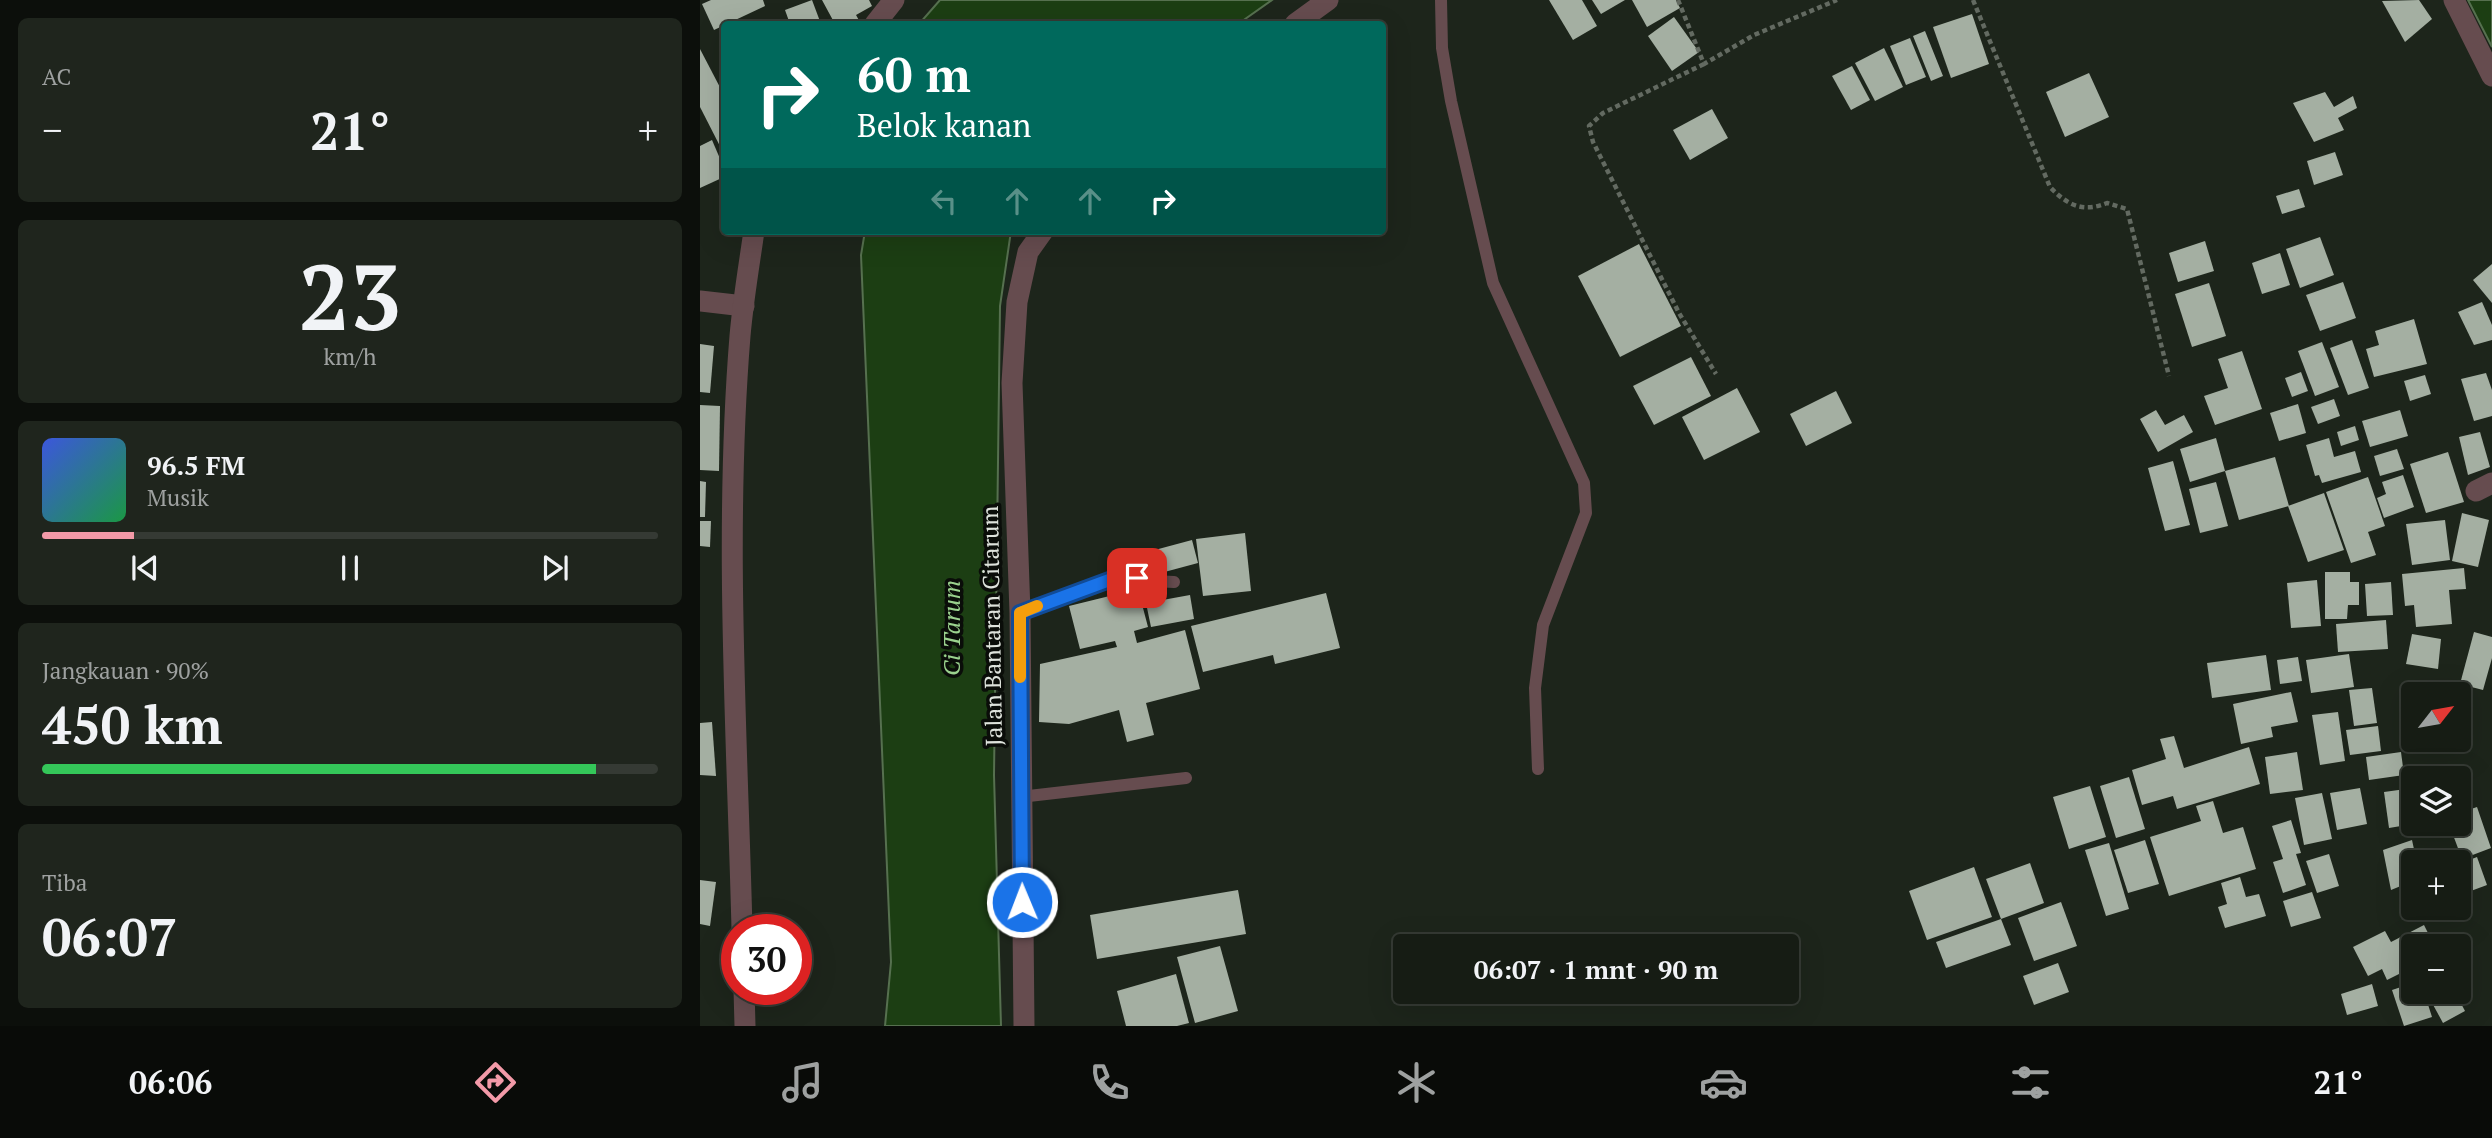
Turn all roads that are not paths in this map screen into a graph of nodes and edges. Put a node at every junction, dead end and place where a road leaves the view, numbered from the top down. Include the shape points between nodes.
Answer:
1 (894, 0) edge
2 (1328, 0) edge
3 (1441, 0) edge
4 (2454, 0) edge
5 (877, 21) edge
6 (1298, 21) edge
7 (2492, 75) edge
8 (753, 235) edge
9 (1040, 235) edge
10 (700, 301) edge
11 (744, 306) junction
12 (1174, 582) dead end
13 (1020, 613) junction
14 (1538, 769) dead end
15 (1186, 778) dead end
16 (1020, 797) junction
17 (742, 914) edge
18 (744, 1005) edge
19 (745, 1026) edge
20 (1024, 1026) edge

1 - 5 street
2 - 6 street
3 - 14 lane via 1442,48 1451,101 1493,283 1584,484 1586,513 1543,625 1535,688
4 - 7 street
8 - 11 street
9 - 13 street, Jalan Bantaran Citarum via 1028,252 1017,302 1012,383
10 - 11 street
11 - 17 street via 733,521
12 - 13 lane via 1112,579
13 - 16 street, Jalan Bantaran Citarum
15 - 16 lane
16 - 20 street, Jalan Bantaran Citarum
18 - 19 street

